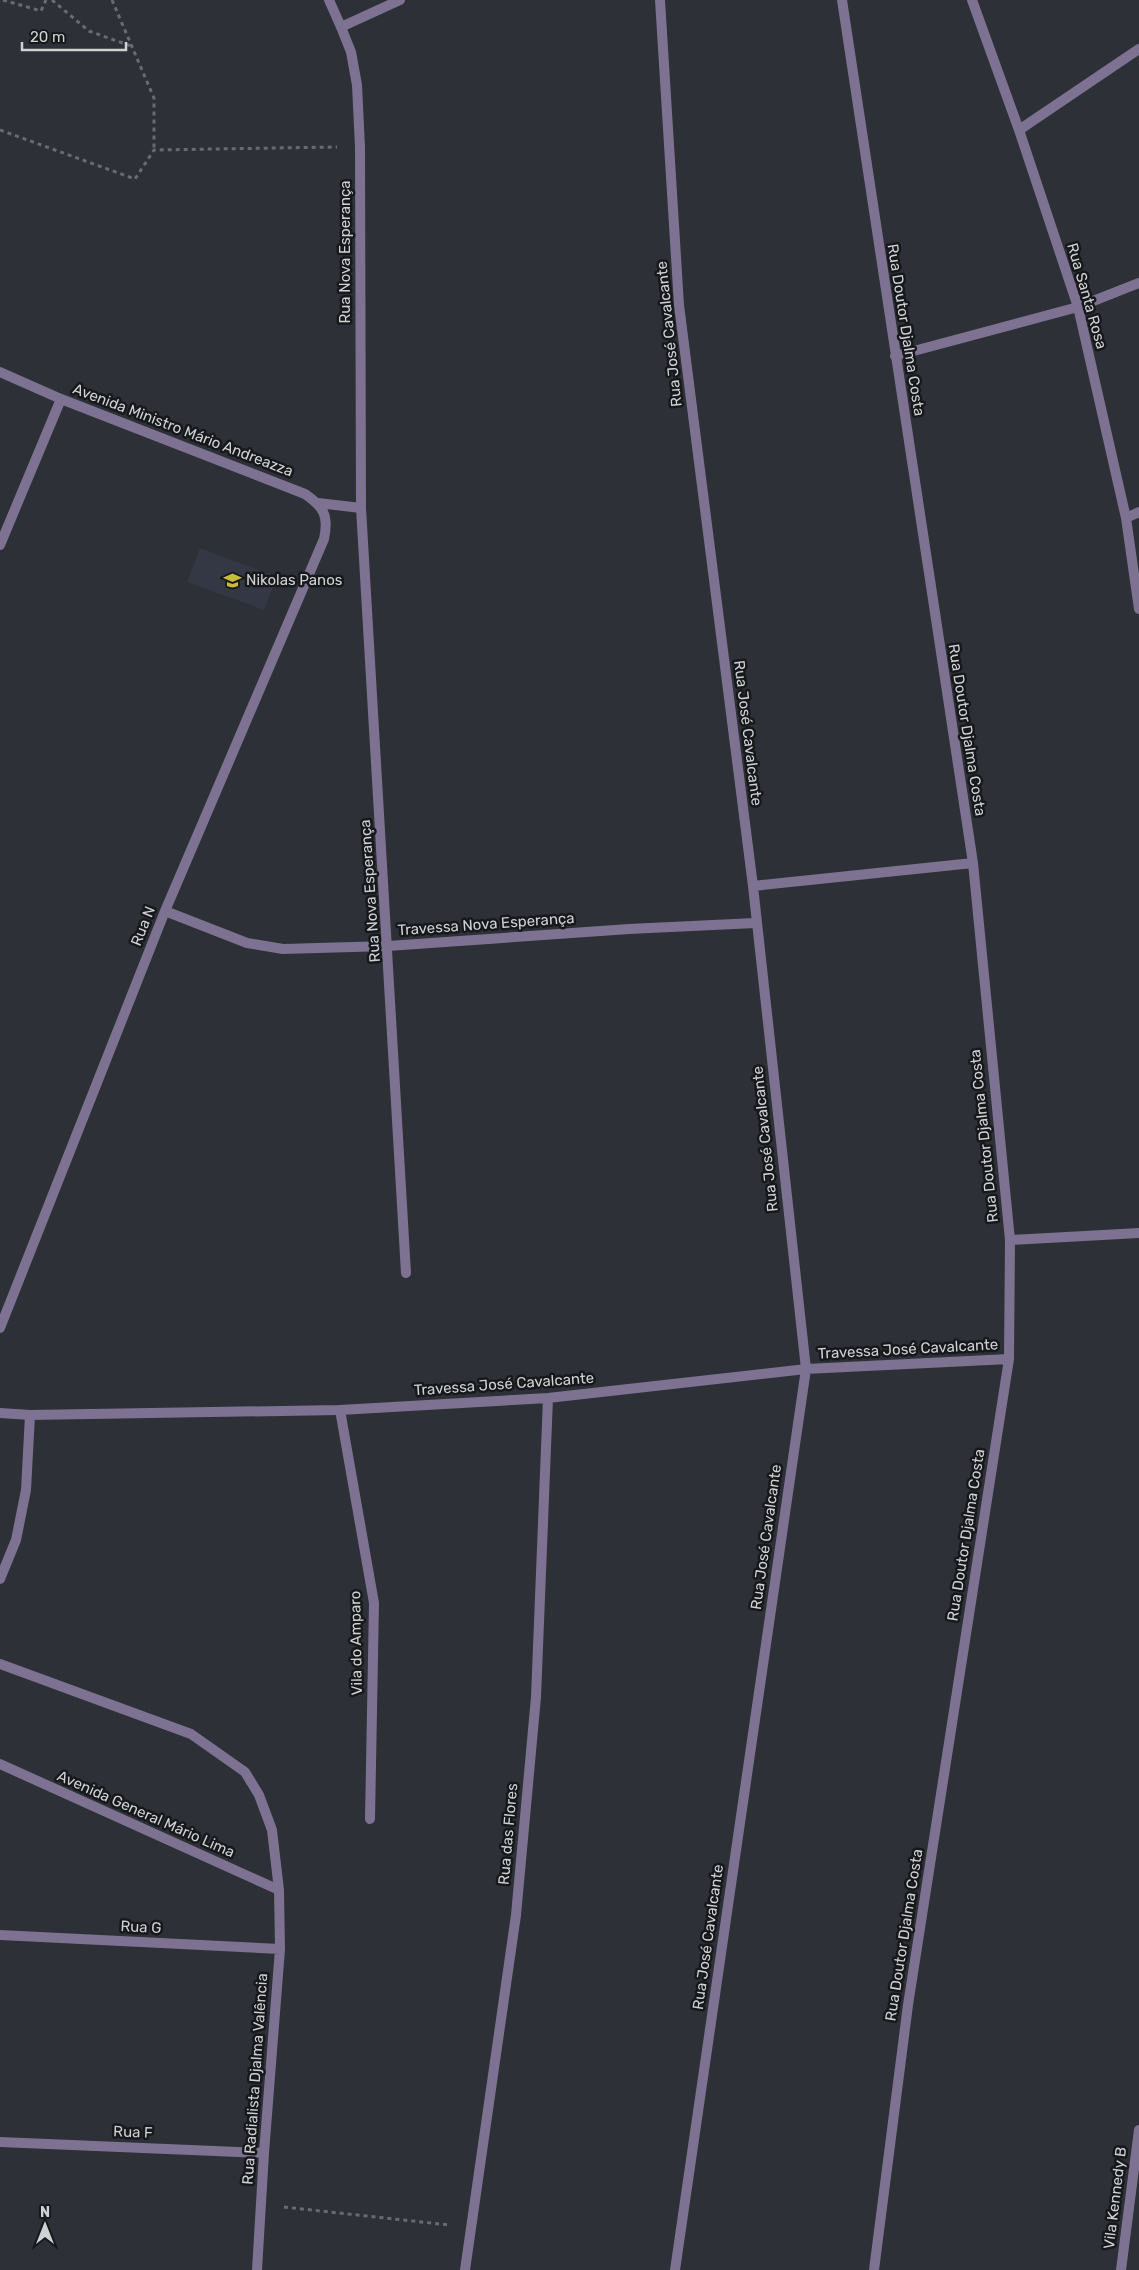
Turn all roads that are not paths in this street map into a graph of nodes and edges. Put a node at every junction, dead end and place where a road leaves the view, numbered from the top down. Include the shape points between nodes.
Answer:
1 (329, 0) edge
2 (400, 0) edge
3 (660, 0) edge
4 (842, 0) edge
5 (972, 0) edge
6 (341, 28) junction
7 (1139, 49) edge
8 (1019, 130) junction
9 (1139, 283) edge
10 (1078, 307) junction
11 (895, 356) junction
12 (0, 372) edge
13 (61, 399) junction
14 (318, 503) junction
15 (361, 508) junction
16 (1139, 512) edge
17 (1126, 518) junction
18 (0, 545) edge
19 (1139, 609) edge
20 (973, 863) junction
21 (752, 886) junction
22 (166, 911) junction
23 (755, 923) junction
24 (388, 946) junction
25 (1139, 1233) edge
26 (1010, 1240) junction
27 (406, 1273) dead end
28 (0, 1328) edge
29 (1009, 1359) junction
30 (806, 1369) junction
31 (548, 1398) junction
32 (340, 1410) junction
33 (0, 1414) edge
34 (30, 1415) junction
35 (0, 1579) edge
36 (0, 1664) edge
37 (0, 1764) edge
38 (370, 1819) dead end
39 (279, 1890) junction
40 (0, 1935) edge
41 (280, 1949) junction
42 (1139, 2130) edge
43 (0, 2142) edge
44 (264, 2153) junction
45 (257, 2270) edge
46 (465, 2270) edge
47 (675, 2270) edge
48 (874, 2270) edge
49 (1121, 2270) edge

1 - 6 street, Rua Nova Esperança
2 - 6 street
3 - 21 street, Rua José Cavalcante via 679,305
4 - 11 street, Rua Doutor Djalma Costa
5 - 8 street, Rua Santa Rosa
6 - 15 street, Rua Nova Esperança via 352,52 360,147
7 - 8 street
8 - 10 street, Rua Santa Rosa
9 - 10 street
10 - 11 street
10 - 17 street, Rua Santa Rosa
11 - 20 street, Rua Doutor Djalma Costa
12 - 13 street, Avenida Ministro Mário Andreazza
13 - 14 street, Avenida Ministro Mário Andreazza via 305,494
13 - 18 street
14 - 15 street
14 - 22 street, Rua N via 325,514 324,539
15 - 24 street, Rua Nova Esperança
16 - 17 street
17 - 19 street, Rua Santa Rosa
20 - 21 street
20 - 26 street, Rua Doutor Djalma Costa
21 - 23 street, Rua José Cavalcante
22 - 24 street, Travessa Nova Esperança via 247,943 283,949
22 - 28 street, Rua N
23 - 24 street, Travessa Nova Esperança
23 - 30 street, Rua José Cavalcante
24 - 27 street, Rua Nova Esperança
25 - 26 street
26 - 29 street, Rua Doutor Djalma Costa
29 - 30 street, Travessa José Cavalcante
29 - 48 street, Rua Doutor Djalma Costa via 908,2005
30 - 31 street, Travessa José Cavalcante
30 - 47 street, Rua José Cavalcante
31 - 32 street, Travessa José Cavalcante
31 - 46 street, Rua das Flores via 534,1727 516,1915
32 - 34 street, Travessa José Cavalcante
32 - 38 street, Vila do Amparo via 374,1603
33 - 34 street, Travessa José Cavalcante
34 - 35 street via 26,1490 16,1540
36 - 39 street, Rua Radialista Djalma Valência via 191,1734 245,1772 259,1795 272,1830
37 - 39 street, Avenida General Mário Lima
39 - 41 street, Rua Radialista Djalma Valência
40 - 41 street, Rua G
41 - 44 street, Rua Radialista Djalma Valência
42 - 49 street, Vila Kennedy B
43 - 44 street, Rua F
44 - 45 street, Rua Radialista Djalma Valência

